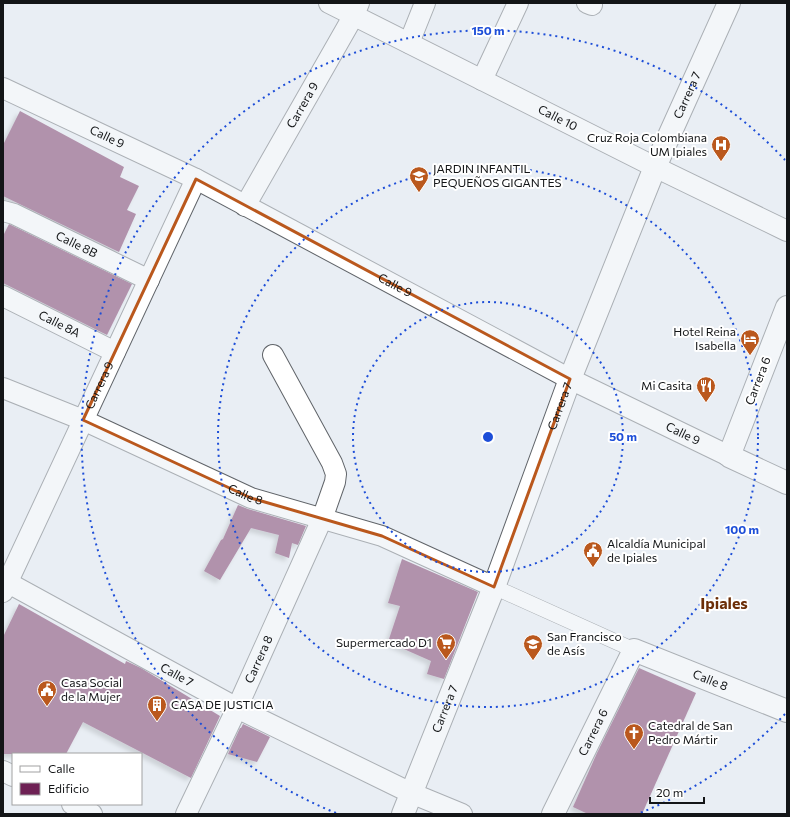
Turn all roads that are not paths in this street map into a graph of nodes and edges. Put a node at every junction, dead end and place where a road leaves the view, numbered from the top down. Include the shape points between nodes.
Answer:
1 (329, 3) edge
2 (425, 3) edge
3 (518, 3) edge
4 (729, 3) edge
5 (356, 9) edge
6 (409, 43) junction
7 (482, 80) junction
8 (3, 88) edge
9 (655, 167) junction
10 (196, 179) junction
11 (245, 206) junction
12 (3, 211) edge
13 (787, 231) edge
14 (148, 280) junction
15 (3, 296) edge
16 (787, 307) edge
17 (115, 352) junction
18 (273, 355) dead end
19 (570, 379) junction
20 (3, 388) edge
21 (83, 420) junction
22 (729, 456) junction
23 (787, 483) edge
24 (325, 511) junction
25 (4, 585) edge
26 (494, 587) junction
27 (634, 650) junction
28 (237, 708) junction
29 (787, 711) edge
30 (3, 771) edge
31 (12, 776) edge
32 (411, 793) junction
33 (74, 805) edge
34 (92, 814) edge
35 (186, 814) edge
36 (403, 814) edge
37 (462, 814) edge
38 (553, 814) edge

1 - 5 street, Calle 10
2 - 6 street
3 - 7 street
4 - 9 main road, Carrera 7
5 - 6 street, Calle 10
5 - 11 street, Carrera 9
6 - 7 street, Calle 10
7 - 9 street, Calle 10
8 - 10 street, Calle 9
9 - 13 street, Calle 10
9 - 19 main road, Carrera 7
10 - 11 street, Calle 9
10 - 14 street, Carrera 9
11 - 19 street, Calle 9
12 - 14 street, Calle 8B via 14,214
14 - 17 street, Carrera 9
15 - 17 street, Calle 8A
16 - 22 main road, Carrera 6
17 - 21 street, Carrera 9
18 - 24 street, Carrera 8 via 336,474
19 - 22 street, Calle 9
19 - 26 main road, Carrera 7
20 - 21 street, Calle 8
21 - 24 street, Calle 8 via 251,498
21 - 25 street, Carrera 9
22 - 23 main road, Calle 9
24 - 26 street, Calle 8
24 - 28 street, Carrera 8
25 - 28 street, Calle 7
26 - 27 street
26 - 32 main road, Carrera 7
27 - 29 main road, Calle 8
27 - 38 main road, Carrera 6
28 - 32 street, Calle 7
28 - 35 street, Carrera 8
30 - 31 street
32 - 36 main road, Carrera 7
32 - 37 street, Calle 7
33 - 34 street

